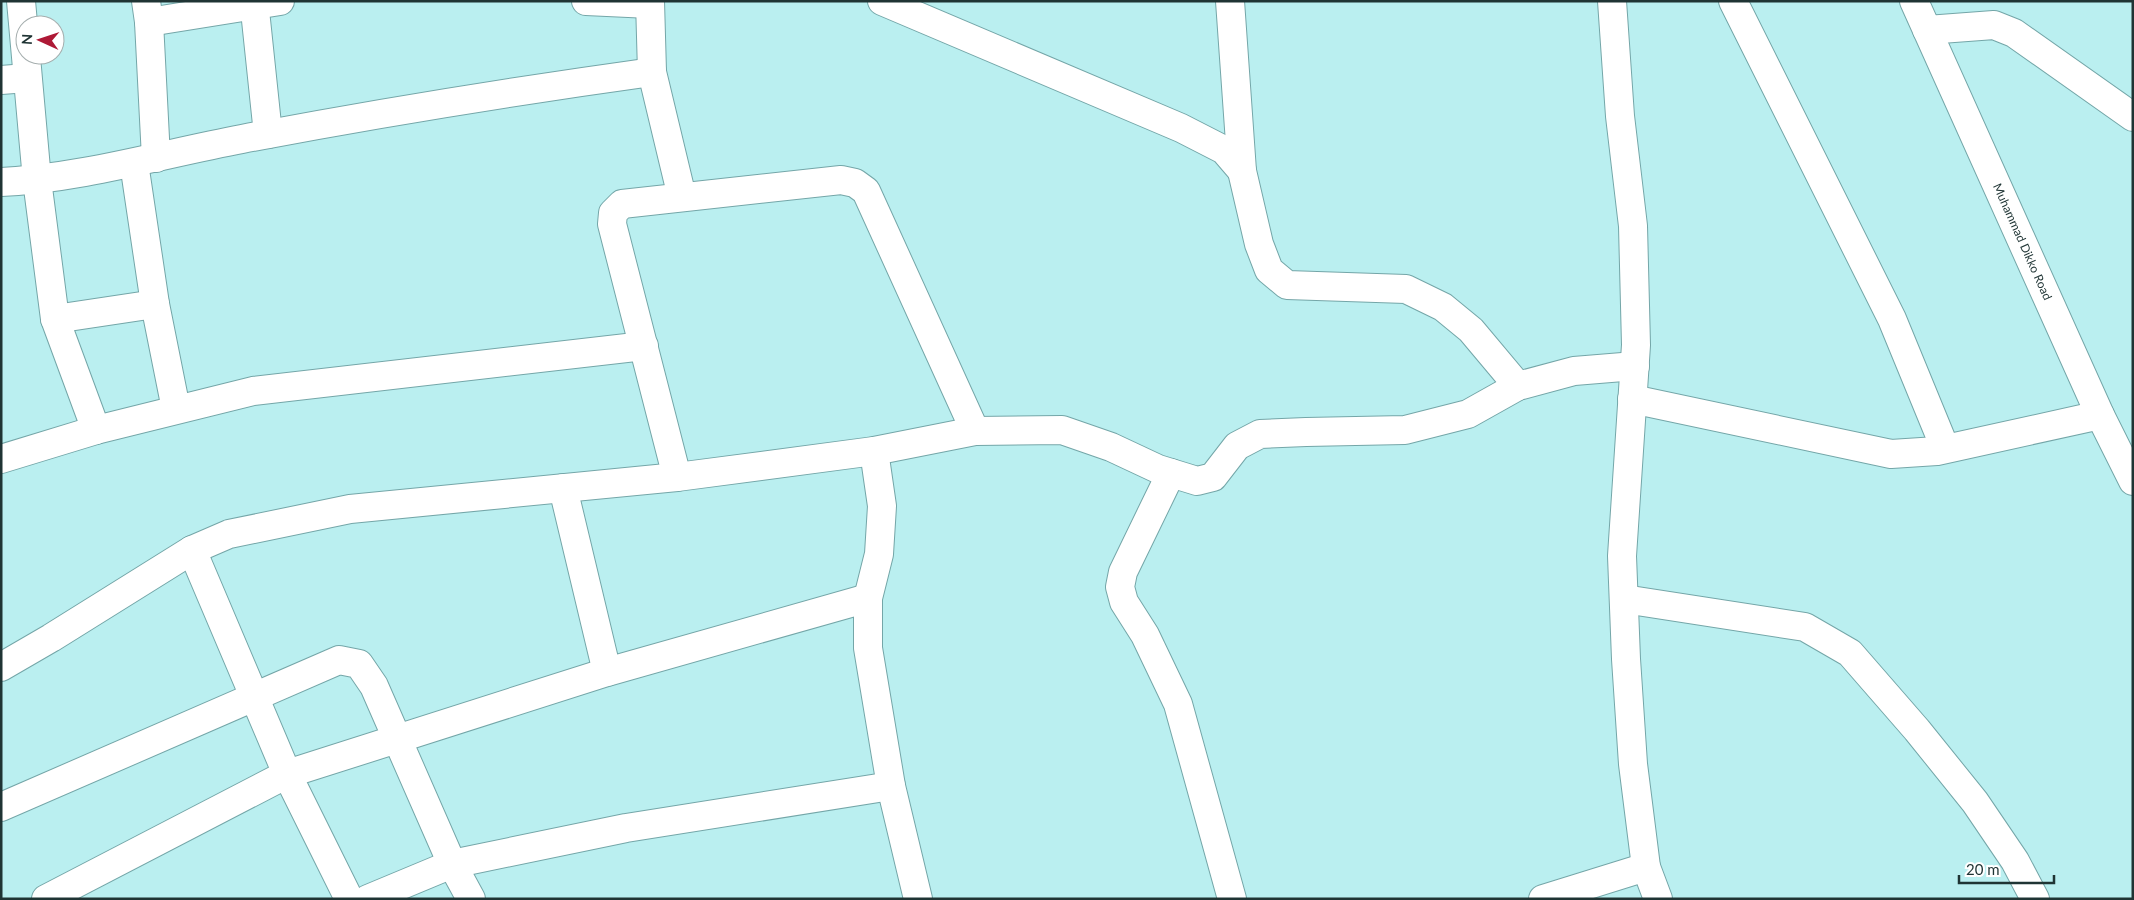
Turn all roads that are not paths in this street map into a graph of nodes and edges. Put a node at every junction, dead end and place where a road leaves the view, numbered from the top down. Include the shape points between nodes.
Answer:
1 (21, 1) edge
2 (586, 1) edge
3 (882, 1) edge
4 (1230, 1) edge
5 (1612, 1) edge
6 (1733, 1) edge
7 (1914, 1) edge
8 (263, 3) edge
9 (650, 3) edge
10 (148, 12) edge
11 (1927, 30) junction
12 (652, 72) junction
13 (14, 79) edge
14 (2133, 118) edge
15 (268, 134) junction
16 (145, 161) junction
17 (1242, 171) junction
18 (37, 180) junction
19 (1, 182) edge
20 (682, 197) junction
21 (155, 304) junction
22 (55, 319) junction
23 (644, 346) junction
24 (1635, 366) junction
25 (1518, 386) junction
26 (1632, 399) junction
27 (176, 409) junction
28 (2100, 415) junction
29 (96, 430) junction
30 (975, 431) junction
31 (1945, 448) junction
32 (874, 451) junction
33 (1, 459) edge
34 (1171, 473) junction
35 (677, 477) junction
36 (2133, 481) edge
37 (563, 488) junction
38 (192, 550) junction
39 (868, 598) junction
40 (1624, 599) junction
41 (1, 667) edge
42 (607, 672) junction
43 (254, 698) junction
44 (398, 738) junction
45 (287, 774) junction
46 (891, 786) junction
47 (1, 807) edge
48 (452, 864) junction
49 (1646, 867) junction
50 (46, 899) edge
51 (349, 899) edge
52 (368, 899) edge
53 (471, 899) edge
54 (918, 899) edge
55 (1232, 899) edge
56 (1543, 899) edge
57 (1658, 899) edge
58 (2035, 899) edge

1 - 13 street
2 - 9 street
3 - 17 street via 1181,128 1224,150
4 - 17 street
5 - 24 street via 1620,116 1633,226
6 - 31 street via 1892,319
7 - 11 street, Muhammad Dikko Road
8 - 10 street
8 - 15 street
9 - 12 street
10 - 16 street
11 - 14 street via 1994,25 2014,33
11 - 28 street, Muhammad Dikko Road
12 - 15 street via 492,94
12 - 20 street
13 - 18 street
15 - 16 street
16 - 18 street
16 - 21 street
17 - 25 street via 1259,244 1269,270 1287,285 1406,289 1443,307 1471,330
18 - 19 street
18 - 22 street
20 - 23 street via 622,204 613,212 612,224
20 - 30 street via 841,180 866,190
21 - 22 street
21 - 27 street
22 - 29 street
23 - 27 street via 253,391
23 - 35 street
24 - 25 street via 1574,370
24 - 26 street
25 - 34 street via 1468,414 1405,430 1260,434 1237,446 1213,477 1196,481
26 - 31 street via 1891,454
26 - 40 street via 1622,556
27 - 29 street
28 - 31 street
28 - 36 street, Muhammad Dikko Road
29 - 33 street
30 - 32 street
30 - 34 street via 1062,430
32 - 35 street
32 - 39 street via 882,506 879,554
34 - 55 street via 1123,572 1120,587 1124,602 1145,635 1178,704
35 - 37 street
37 - 38 street via 350,509 229,534
37 - 42 street
38 - 41 street
38 - 43 street
39 - 42 street
39 - 46 street via 868,648
40 - 49 street via 1633,764
40 - 58 street via 1805,627 1850,653 1975,802 2015,861
42 - 44 street
43 - 44 street via 339,660 359,664 374,686
43 - 45 street
43 - 47 street
44 - 45 street
44 - 48 street
45 - 50 street
45 - 51 street
46 - 48 street via 626,828
46 - 54 street
48 - 52 street
48 - 53 street
49 - 56 street
49 - 57 street

